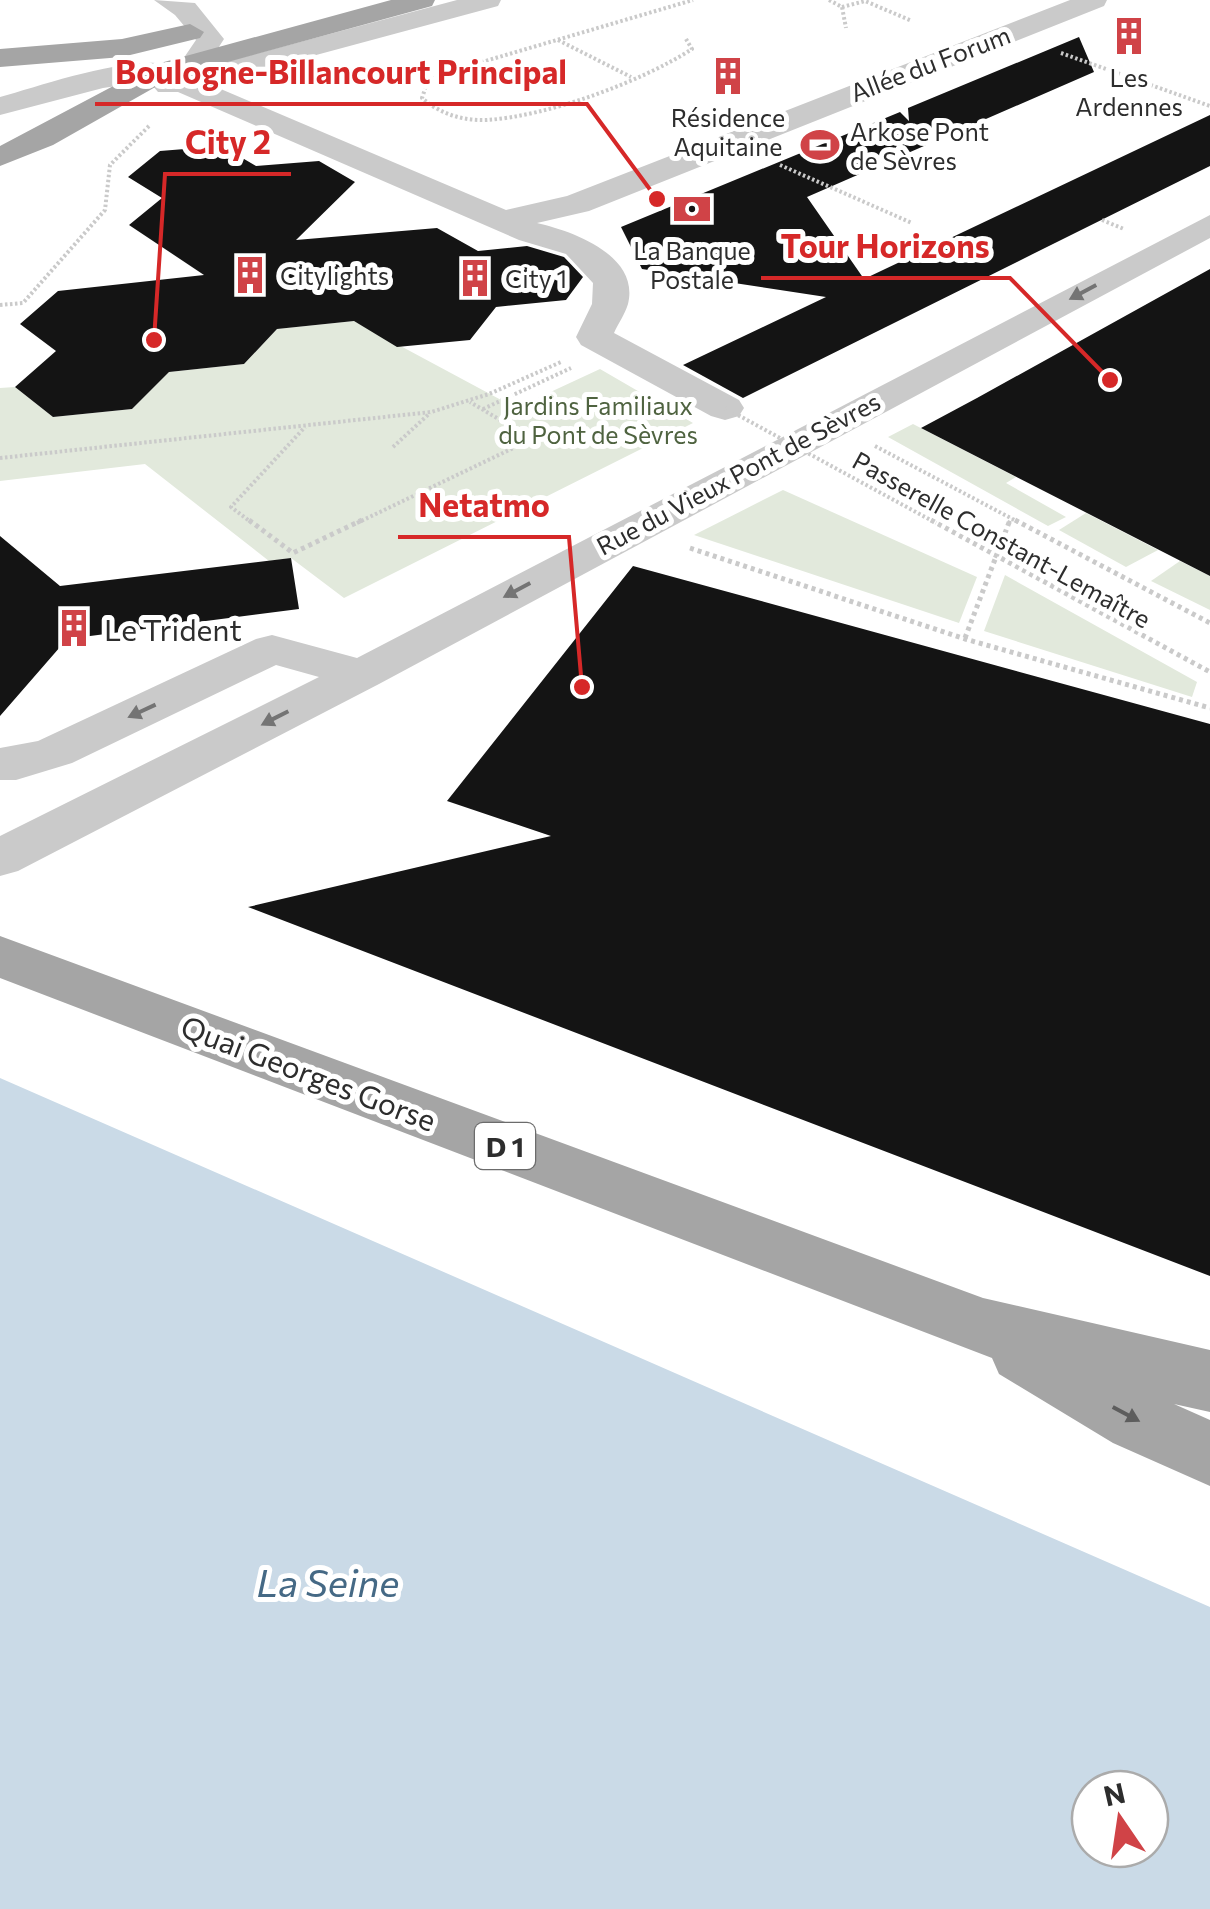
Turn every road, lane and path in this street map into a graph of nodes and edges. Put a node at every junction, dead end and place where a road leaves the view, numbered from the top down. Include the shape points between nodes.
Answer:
1 (167, 0) edge
2 (422, 0) edge
3 (488, 0) edge
4 (693, 0) edge
5 (829, 0) edge
6 (1094, 0) edge
7 (842, 7) junction
8 (237, 20) dead end
9 (912, 21) dead end
10 (846, 28) dead end
11 (204, 29) junction
12 (686, 39) dead end
13 (556, 40) junction
14 (1050, 49) dead end
15 (9, 57) edge
16 (180, 72) junction
17 (0, 74) edge
18 (632, 78) junction
19 (5, 103) edge
20 (1210, 106) edge
21 (0, 125) edge
22 (0, 158) edge
23 (776, 162) dead end
24 (503, 222) junction
25 (912, 224) dead end
26 (1210, 225) edge
27 (1169, 247) junction
28 (1210, 262) edge
29 (615, 350) junction
30 (501, 400) dead end
31 (468, 402) junction
32 (726, 408) joint
33 (482, 409) junction
34 (431, 412) junction
35 (833, 423) junction
36 (306, 426) junction
37 (393, 447) dead end
38 (0, 458) edge
39 (388, 494) dead end
40 (397, 502) junction
41 (1011, 518) junction
42 (632, 528) junction
43 (1210, 623) edge
44 (965, 638) junction
45 (1210, 672) edge
46 (362, 674) junction
47 (1210, 708) edge
48 (0, 764) edge
49 (0, 858) edge
50 (9, 955) edge
51 (983, 1327) junction
52 (1210, 1381) edge
53 (1210, 1453) edge

1 - 11 street
2 - 16 main road
3 - 16 street
4 - 13 path
5 - 7 path
6 - 24 street, Allée du Forum via 577,204
7 - 9 path via 865,1
7 - 10 path
8 - 11 main road
11 - 15 main road via 122,48
11 - 16 street via 210,39
12 - 18 path via 692,49 670,65
13 - 18 path
13 - 18 path via 441,74 427,83 422,98 435,110 486,120
14 - 20 path
15 - 17 street
16 - 19 street via 101,79
16 - 22 main road via 102,102
16 - 24 street
19 - 21 street
23 - 25 path
24 - 29 street via 580,244 611,283 610,304 594,337
26 - 27 street, Rue du Vieux Pont de Sèvres
27 - 28 street
27 -> 35 street, Rue du Vieux Pont de Sèvres
29 - 31 path via 585,351
29 - 32 street
30 - 33 path
31 - 33 path
31 - 34 path
32 - 45 path, Passerelle Constant-Lemaître, bridge
33 - 40 path via 532,439
34 - 36 path
34 - 37 path
35 - 41 path
35 - 42 street, Rue du Vieux Pont de Sèvres
36 - 38 path
36 - 40 path via 231,507 292,553
39 - 40 path
41 - 43 path
41 - 44 path
42 - 44 path
42 -> 46 street, Rue du Vieux Pont de Sèvres
44 - 47 path
46 -> 48 street via 272,650 55,752
46 -> 49 street, Rue du Vieux Pont de Sèvres
50 - 51 main road, Quai Georges Gorse / D 1
51 - 52 main road, Quai Georges Gorse / D 1
51 -> 53 main road, Quai Georges Gorse / D 1 via 1087,1394

